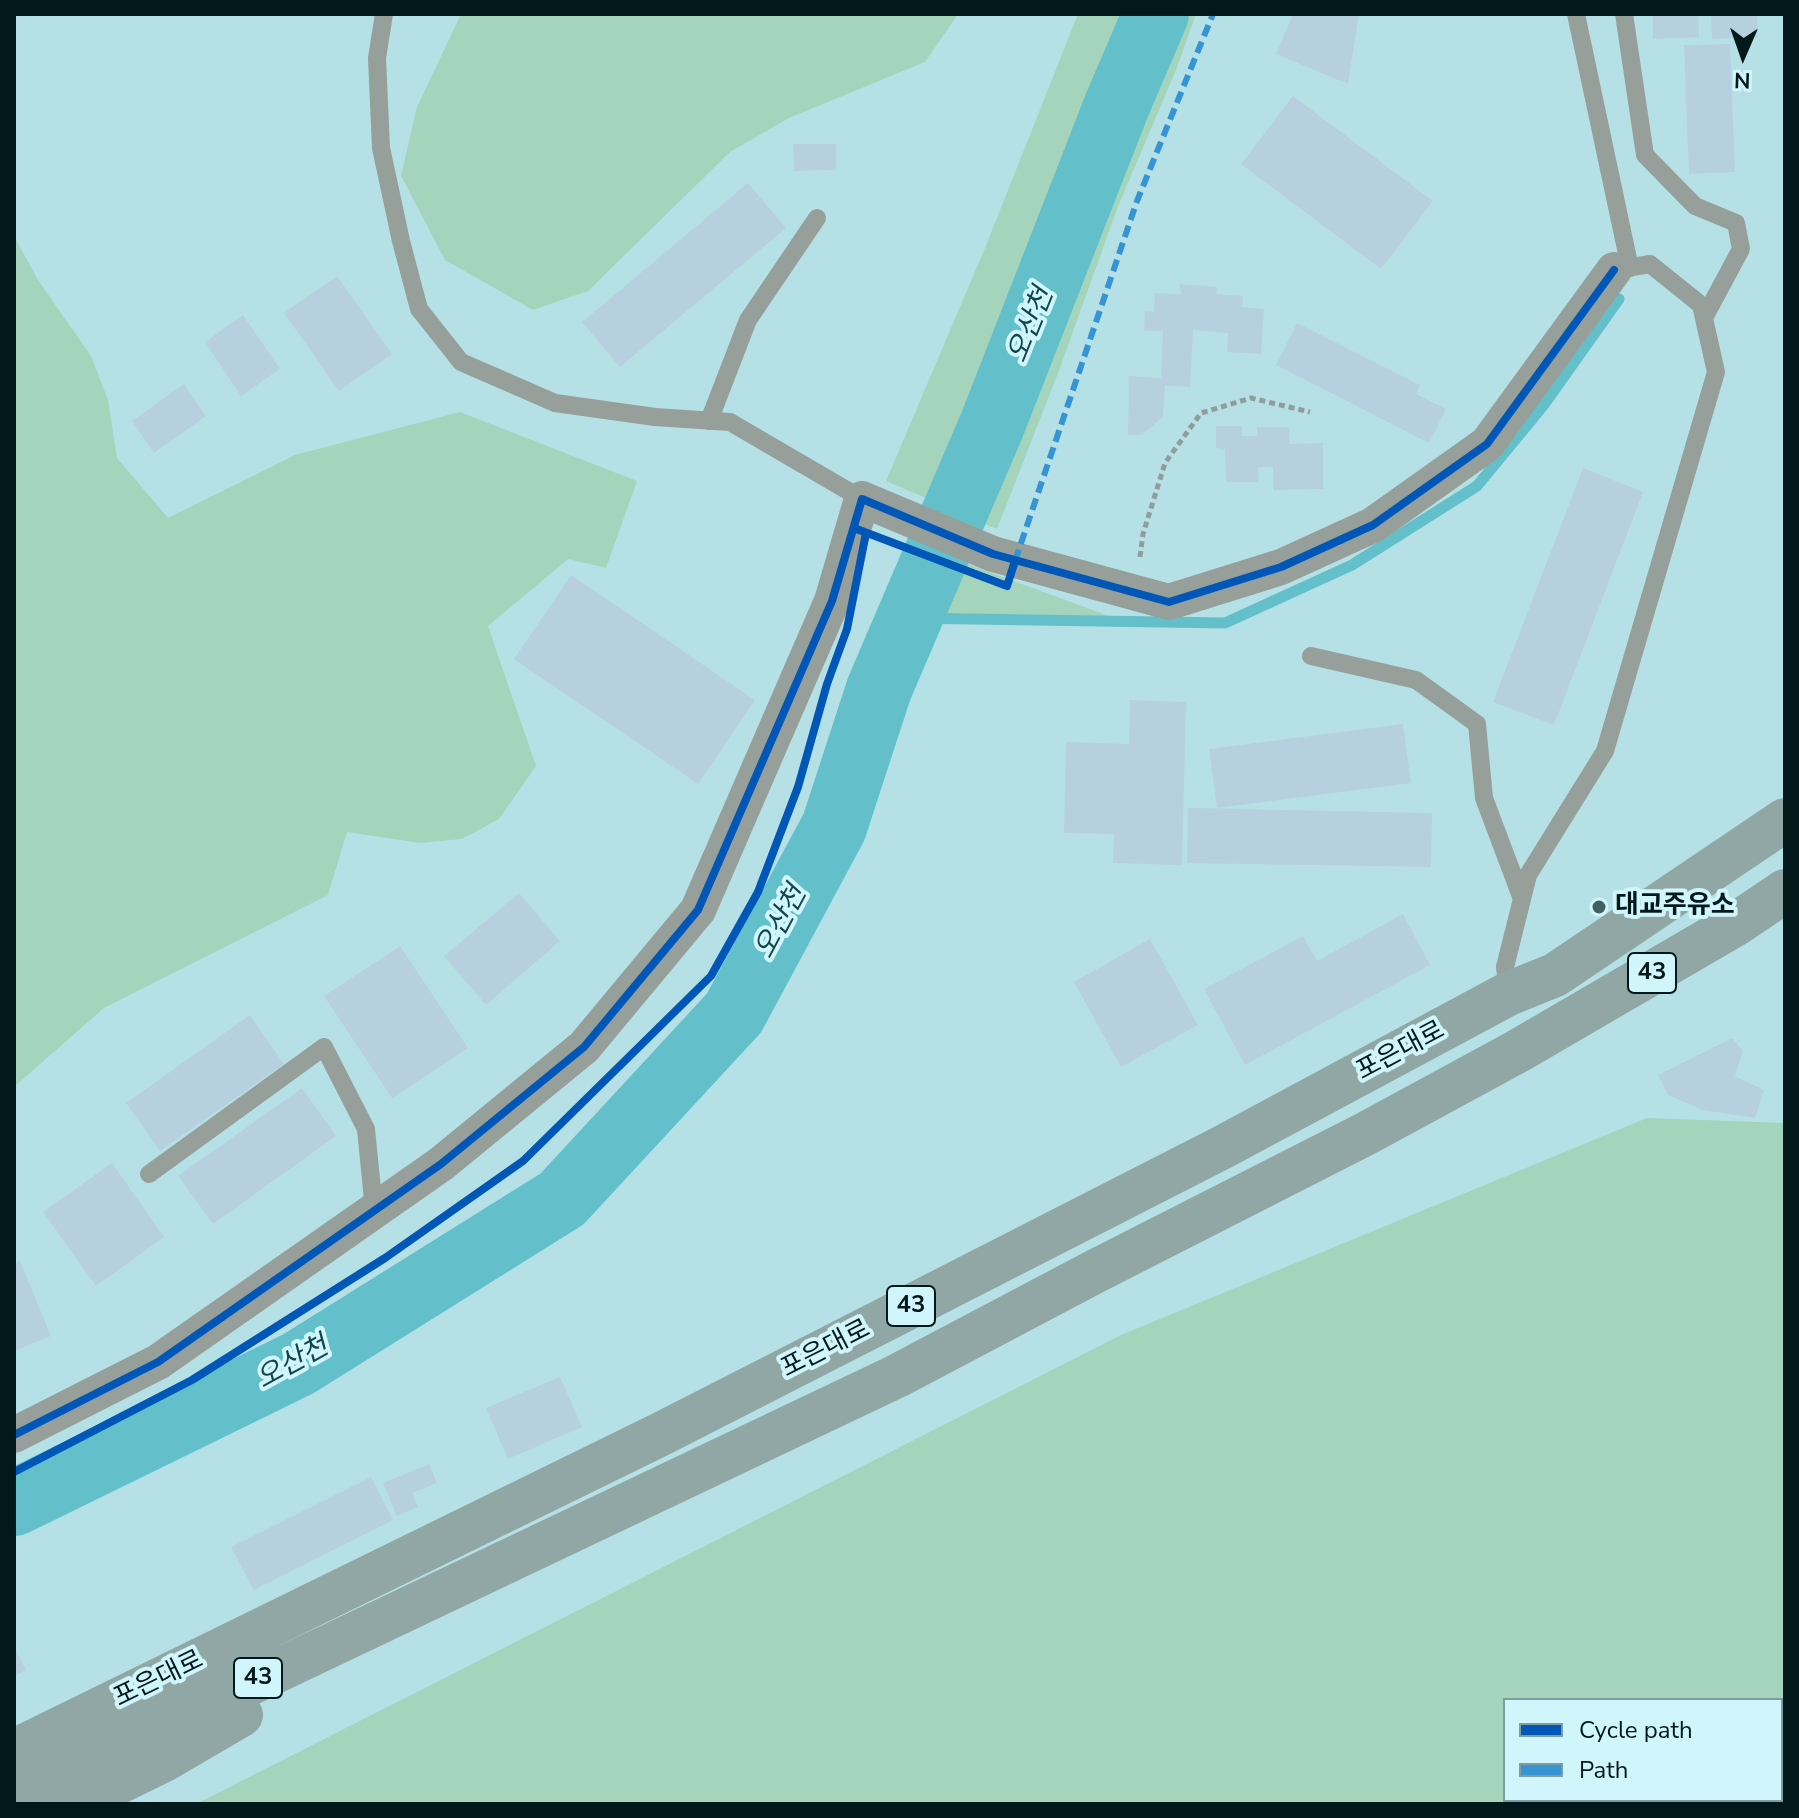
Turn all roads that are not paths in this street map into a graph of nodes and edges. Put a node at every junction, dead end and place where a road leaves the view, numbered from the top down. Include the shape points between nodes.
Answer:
1 (384, 14) edge
2 (1576, 14) edge
3 (1624, 14) edge
4 (817, 218) dead end
5 (1622, 269) junction
6 (1704, 318) junction
7 (709, 421) junction
8 (863, 500) junction
9 (1311, 656) dead end
10 (1785, 820) edge
11 (1785, 891) edge
12 (1522, 899) junction
13 (1508, 994) junction
14 (149, 1174) dead end
15 (374, 1210) junction
16 (14, 1435) edge
17 (502, 1562) junction
18 (14, 1751) edge
19 (14, 1796) edge
20 (74, 1804) edge

1 - 7 lane via 377,58 381,148 419,309 461,362 555,403
2 - 5 lane
3 - 6 lane via 1645,155 1695,206 1736,223 1741,249
4 - 7 lane via 748,320
5 - 6 lane via 1650,264 1701,305
5 - 8 street via 1487,444 1373,525 1281,567 1169,602 993,554
6 - 12 lane via 1716,372 1605,751 1528,875
7 - 8 lane via 730,422
8 - 15 street via 832,601 698,910 584,1047 441,1164
9 - 12 lane via 1416,680 1477,724 1484,798
10 - 13 highway, 포은대로 / 43 via 1555,975
11 - 17 highway, 포은대로 / 43 via 1532,1043 1367,1133 897,1376
12 - 13 lane via 1505,967
13 - 18 highway, 포은대로 / 43 via 1223,1147 661,1434
14 - 15 lane via 324,1047 366,1129
15 - 16 street via 158,1362
17 - 19 highway, 포은대로 / 43
17 - 20 highway via 164,1760

